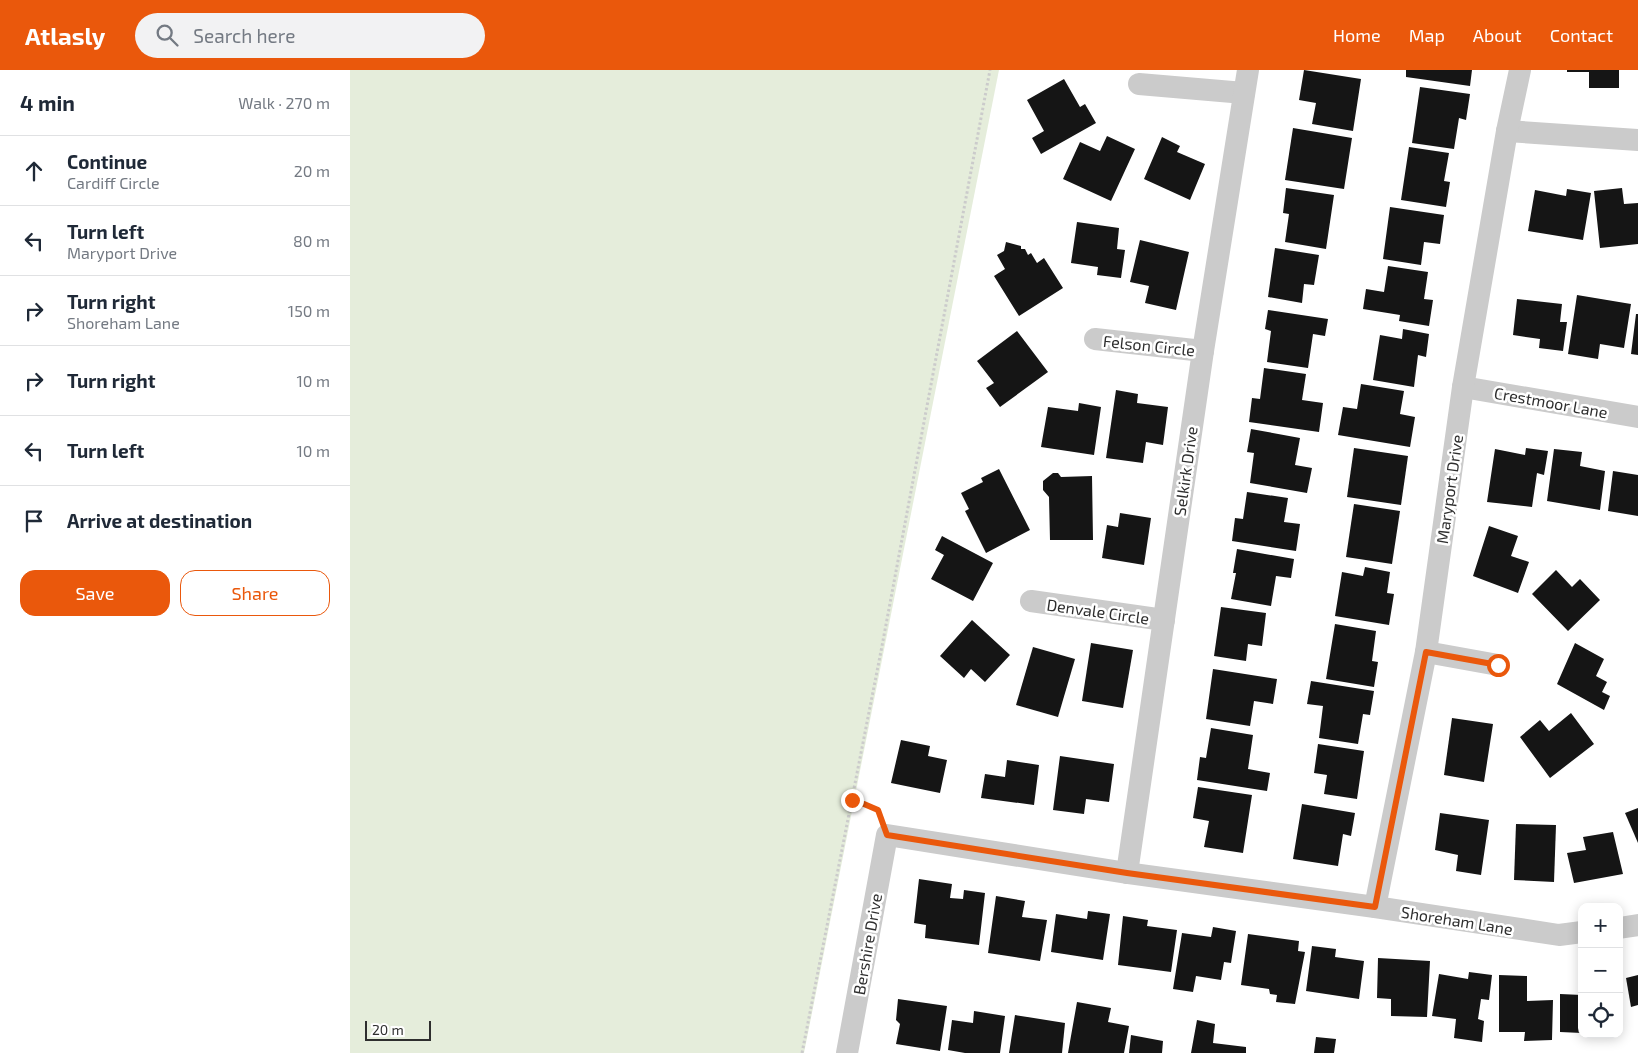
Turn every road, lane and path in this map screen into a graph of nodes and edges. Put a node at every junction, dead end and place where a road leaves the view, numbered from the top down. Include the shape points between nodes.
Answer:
1 (990, 70) edge
2 (1248, 70) edge
3 (1520, 70) edge
4 (1140, 84) dead end
5 (1244, 93) junction
6 (1507, 131) junction
7 (1638, 140) edge
8 (1095, 339) dead end
9 (1203, 351) junction
10 (1463, 387) junction
11 (1638, 417) edge
12 (1031, 602) dead end
13 (1164, 620) junction
14 (1426, 652) junction
15 (1498, 665) dead end
16 (852, 800) junction
17 (887, 835) junction
18 (1127, 873) junction
19 (1375, 907) junction
20 (1638, 924) edge
21 (1623, 927) edge
22 (1578, 933) edge
23 (802, 1053) edge
24 (847, 1053) edge

1 - 16 path
2 - 5 street, Selkirk Drive
3 - 6 street, Maryport Drive
4 - 5 street
5 - 9 street, Selkirk Drive
6 - 7 street
6 - 10 street, Maryport Drive
8 - 9 street, Felson Circle
9 - 13 street, Selkirk Drive
10 - 11 street, Crestmoor Lane
10 - 14 street, Maryport Drive
12 - 13 street, Denvale Circle
13 - 18 street, Selkirk Drive
14 - 15 street
14 - 19 street, Maryport Drive
16 - 17 path via 878,810
16 - 23 path
17 - 18 street, Shoreham Lane
17 - 24 street, Bershire Drive
18 - 19 street, Shoreham Lane
19 - 22 street, Shoreham Lane via 1559,935
20 - 21 street

